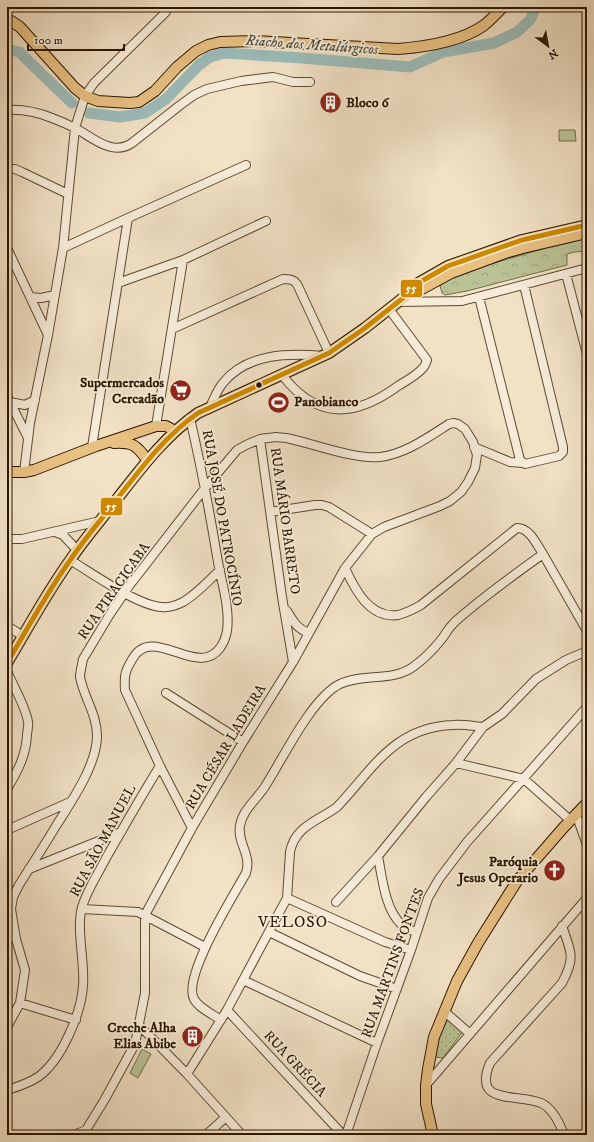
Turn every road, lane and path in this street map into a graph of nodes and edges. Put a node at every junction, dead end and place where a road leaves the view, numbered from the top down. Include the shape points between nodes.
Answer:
1 (174, 7) edge
2 (503, 7) edge
3 (167, 10) edge
4 (8, 18) edge
5 (310, 82) dead end
6 (85, 96) junction
7 (7, 110) edge
8 (75, 128) junction
9 (246, 165) dead end
10 (7, 169) edge
11 (68, 194) junction
12 (128, 218) junction
13 (266, 221) dead end
14 (587, 225) edge
15 (587, 233) edge
16 (7, 248) edge
17 (63, 248) junction
18 (182, 260) junction
19 (587, 268) edge
20 (566, 274) junction
21 (118, 283) junction
22 (524, 284) junction
23 (408, 294) junction
24 (55, 295) junction
25 (30, 297) junction
26 (479, 297) junction
27 (398, 302) junction
28 (389, 309) junction
29 (172, 328) junction
30 (48, 335) junction
31 (327, 354) junction
32 (587, 354) edge
33 (282, 375) junction
34 (8, 399) edge
35 (35, 400) junction
36 (210, 408) junction
37 (190, 418) junction
38 (153, 427) junction
39 (465, 429) joint
40 (175, 431) junction
41 (28, 438) junction
42 (260, 439) junction
43 (102, 444) junction
44 (92, 447) junction
45 (136, 447) junction
46 (474, 447) junction
47 (147, 460) junction
48 (521, 460) junction
49 (201, 467) junction
50 (221, 470) junction
51 (7, 472) edge
52 (24, 472) junction
53 (205, 488) junction
54 (270, 512) junction
55 (100, 521) junction
56 (55, 532) junction
57 (372, 534) junction
58 (7, 538) edge
59 (77, 550) junction
60 (543, 554) junction
61 (70, 560) junction
62 (345, 568) junction
63 (220, 570) junction
64 (125, 593) junction
65 (285, 607) junction
66 (7, 626) edge
67 (587, 631) edge
68 (310, 633) junction
69 (23, 636) junction
70 (587, 651) edge
71 (293, 662) junction
72 (7, 663) edge
73 (7, 671) edge
74 (166, 693) dead end
75 (587, 707) edge
76 (484, 727) junction
77 (243, 742) junction
78 (456, 763) junction
79 (160, 766) junction
80 (524, 779) junction
81 (7, 789) edge
82 (71, 801) junction
83 (587, 803) edge
84 (573, 817) junction
85 (192, 828) junction
86 (7, 830) edge
87 (121, 832) junction
88 (101, 840) junction
89 (587, 845) edge
90 (112, 849) junction
91 (378, 856) junction
92 (29, 869) junction
93 (287, 898) junction
94 (587, 898) edge
95 (336, 902) dead end
96 (82, 909) junction
97 (145, 915) junction
98 (562, 926) junction
99 (269, 932) junction
100 (416, 933) junction
101 (205, 947) junction
102 (411, 950) junction
103 (243, 980) junction
104 (397, 989) junction
105 (20, 1004) junction
106 (227, 1010) junction
107 (444, 1011) junction
108 (76, 1020) junction
109 (221, 1020) junction
110 (139, 1025) junction
111 (7, 1027) edge
112 (470, 1033) junction
113 (377, 1043) junction
114 (187, 1074) junction
115 (426, 1085) junction
116 (7, 1090) edge
117 (226, 1117) junction
118 (86, 1132) edge
119 (74, 1135) edge
120 (206, 1135) edge
121 (242, 1135) edge
122 (345, 1135) edge
123 (433, 1135) edge
124 (564, 1135) edge

1 - 3 street
2 - 6 main road via 484,25 466,34 412,48 256,41 220,42 196,51 155,91 139,102 130,104
3 - 6 street via 94,83
4 - 6 main road via 20,27
5 - 8 street via 293,82 273,77 207,89 194,95 126,147 101,144
6 - 8 street
7 - 8 street via 32,111
8 - 11 street
9 - 12 street
10 - 11 street via 15,169
11 - 17 street
12 - 17 street
12 - 21 street
13 - 18 street
14 - 23 main road via 522,240 466,259 427,277 413,286
15 - 23 main road via 505,253 451,273
16 - 25 street
17 - 24 street
18 - 21 street
18 - 29 street
19 - 20 street
20 - 22 street
20 - 32 street
21 - 44 street
22 - 26 street
22 - 48 street via 564,450 559,456
23 - 27 main road
24 - 25 street
24 - 30 street
25 - 30 street
26 - 27 street
26 - 48 street
27 - 28 main road
28 - 31 main road
28 - 33 street via 427,360 424,368 388,394 357,408 335,410 304,398
29 - 31 street via 288,279 297,284
29 - 38 street
30 - 35 street
31 - 33 main road
31 - 36 street via 294,354 259,359 244,365 222,384
33 - 36 main road
34 - 35 street via 25,404
34 - 41 street
35 - 41 street
36 - 37 main road
37 - 40 main road
37 - 49 street, RUA JOSÉ DO PATROCÍNIO
38 - 40 main road via 166,426
38 - 43 main road
38 - 45 main road via 140,435
39 - 42 street, RUA PIRACICABA via 458,424 449,424 418,444 399,452 368,458 286,438
39 - 46 street, RUA CÉSAR LADEIRA
40 - 47 main road
41 - 52 street
42 - 50 street, RUA PIRACICABA via 237,450
42 - 54 street, RUA MÁRIO BARRETO
43 - 44 main road
43 - 45 main road via 126,443
44 - 52 main road
45 - 47 main road
46 - 48 street via 510,462
46 - 57 street, RUA CÉSAR LADEIRA via 477,455 475,468 460,492 440,506 391,524
47 - 55 main road
49 - 50 street via 207,472
49 - 53 street, RUA JOSÉ DO PATROCÍNIO
50 - 53 street, RUA PIRACICABA
51 - 52 main road
53 - 63 street, RUA JOSÉ DO PATROCÍNIO
53 - 64 street, RUA PIRACICABA
54 - 57 street via 322,505
54 - 65 street, RUA MÁRIO BARRETO
55 - 56 street
55 - 59 main road
56 - 58 street via 22,539
56 - 59 street via 63,535
57 - 62 street, RUA CÉSAR LADEIRA
59 - 61 main road
60 - 62 street via 531,536 517,528 421,605 397,615 385,614 367,604 353,587
60 - 67 street
60 - 101 street via 494,589 452,624 430,653 409,670 341,683 317,705 264,789 244,813 239,828 248,869
61 - 64 street
61 - 69 main road
62 - 68 street, RUA CÉSAR LADEIRA
63 - 64 street via 195,594 182,603 171,606 155,606
63 - 79 street, RUA JOSÉ DO PATROCÍNIO via 226,599 227,632 221,647 208,658 197,659 155,647 141,648 125,670 125,690
64 - 82 street, RUA PIRACICABA via 110,614 81,667 80,676 96,724 97,737 92,762
65 - 68 street, RUA MÁRIO BARRETO via 297,627
65 - 71 street, RUA MÁRIO BARRETO
66 - 69 street
68 - 71 street, RUA CÉSAR LADEIRA
69 - 72 main road
70 - 76 street via 566,660 536,679 502,714
71 - 77 street, RUA CÉSAR LADEIRA
73 - 81 street via 28,723 23,758
74 - 77 street
75 - 80 street, RUA MARTINS FONTES
76 - 78 street
76 - 93 street via 454,725 428,728 389,749 337,807 312,822 297,835 290,852
77 - 85 street, RUA CÉSAR LADEIRA
78 - 80 street
78 - 91 street
79 - 85 street, RUA JOSÉ DO PATROCÍNIO
79 - 87 street, RUA SÃO MANUEL
80 - 84 street
80 - 100 street, RUA MARTINS FONTES via 467,842 439,879 428,898
82 - 86 street
82 - 92 street, RUA PIRACICABA
83 - 84 main road
84 - 89 street
84 - 107 main road via 517,881 478,943
85 - 97 street, RUA CÉSAR LADEIRA
87 - 88 street
87 - 90 street, RUA SÃO MANUEL
88 - 90 street
88 - 92 street
90 - 96 street, RUA SÃO MANUEL via 89,889
91 - 95 street
91 - 100 street via 383,886 395,917 402,925
92 - 105 street, RUA PIRACICABA via 13,897 11,909 25,970
93 - 99 street
93 - 102 street via 385,942
94 - 98 street
96 - 97 street via 138,912
96 - 108 street, RUA SÃO MANUEL via 83,986
97 - 101 street
97 - 110 street, RUA CÉSAR LADEIRA via 145,993
98 - 112 street
98 - 124 street via 572,956 565,978 490,1063 485,1079 487,1086 498,1096 542,1104 554,1115
99 - 103 street
99 - 104 street via 360,976
100 - 102 street, RUA MARTINS FONTES
101 - 109 street via 192,994 194,1000
102 - 104 street, RUA MARTINS FONTES
103 - 106 street
103 - 113 street
104 - 113 street, RUA MARTINS FONTES
105 - 108 street
105 - 111 street, RUA PIRACICABA
106 - 109 street
106 - 122 street, RUA GRÉCIA
107 - 112 street
107 - 115 main road via 434,1037
108 - 116 street, RUA SÃO MANUEL via 52,1063 38,1077
109 - 114 street
110 - 114 street
110 - 118 street, RUA CÉSAR LADEIRA via 135,1044
112 - 115 street
113 - 122 street, RUA MARTINS FONTES
114 - 117 street
115 - 123 main road via 426,1104
117 - 120 street
117 - 121 street
118 - 119 street, RUA CÉSAR LADEIRA

